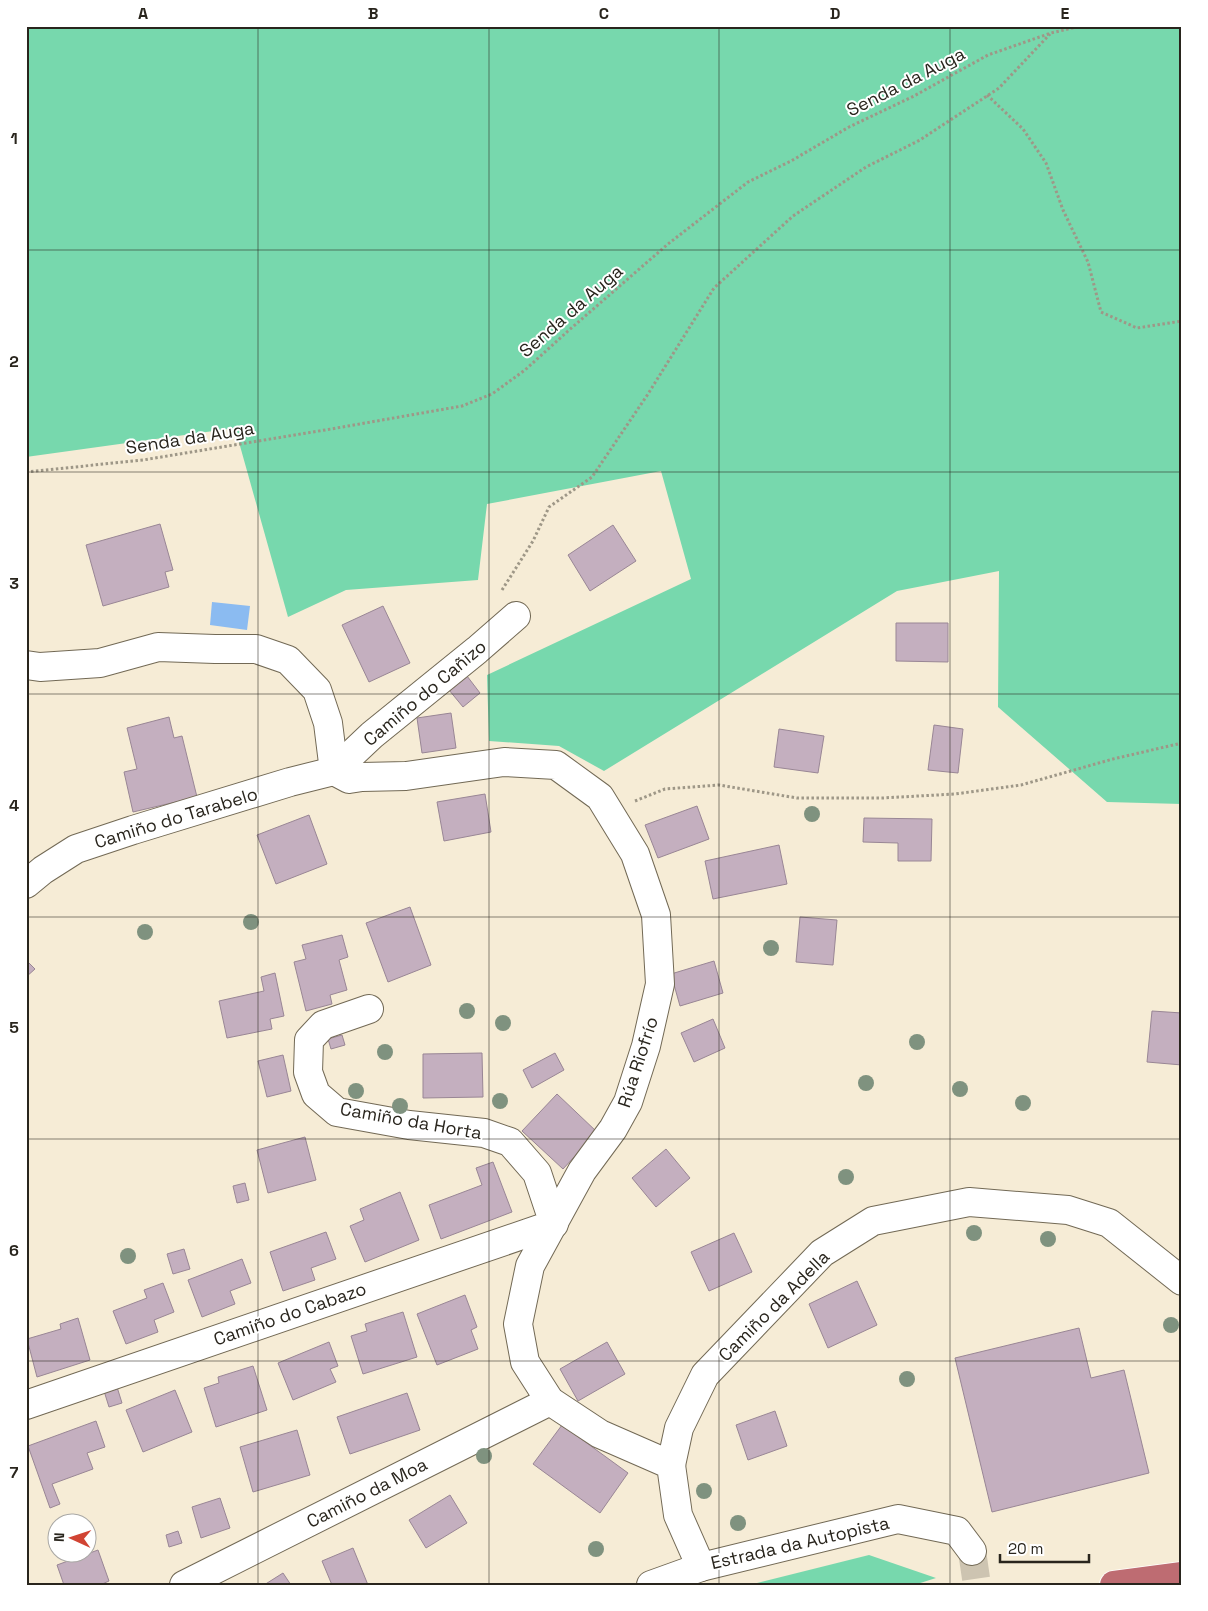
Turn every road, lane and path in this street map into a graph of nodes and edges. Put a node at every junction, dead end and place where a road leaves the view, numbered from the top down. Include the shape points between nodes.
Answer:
1 (1081, 26) edge
2 (1050, 34) dead end
3 (987, 96) junction
4 (1182, 320) edge
5 (26, 472) edge
6 (502, 590) dead end
7 (516, 616) dead end
8 (26, 665) edge
9 (1182, 743) edge
10 (334, 771) junction
11 (609, 812) junction
12 (26, 884) edge
13 (369, 1009) dead end
14 (554, 1224) junction
15 (1182, 1281) edge
16 (550, 1400) junction
17 (26, 1404) edge
18 (671, 1466) junction
19 (972, 1551) tunnel mouth
20 (701, 1566) junction
21 (1182, 1576) edge
22 (184, 1585) edge
23 (651, 1585) edge
24 (1114, 1585) edge

1 - 5 path, Senda da Auga via 988,55 748,182 668,244 492,394 462,406 331,429 142,460
2 - 3 path via 999,88
3 - 4 path via 1023,129 1046,162 1063,210 1088,262 1100,312 1137,328
3 - 6 path via 920,140 866,167 793,216 714,288 592,477 549,507 533,541
7 - 10 street, Camiño do Cañizo via 372,735
8 - 10 street via 100,663 158,647 256,649 288,660 317,690 328,724
9 - 11 path via 1021,785 955,794 797,798 719,785 665,789
10 - 11 street, Rúa Riofrío via 350,779 406,776 504,762 556,765 600,797
10 - 12 street, Camiño do Tarabelo via 76,849
11 - 14 street, Rúa Riofrío via 635,854 656,915 660,984 646,1046 628,1102 613,1130 582,1171
13 - 14 street, Camiño da Horta via 323,1025 309,1040 308,1072 316,1094 337,1112 409,1125 484,1133 510,1142 537,1173
14 - 16 street, Rúa Riofrío via 530,1266 518,1324 525,1362
14 - 17 street, Camiño do Cabazo
15 - 18 street, Camiño da Adella via 1109,1223 1068,1210 969,1202 873,1221 822,1253 705,1375 679,1428
16 - 18 street, Rúa Riofrío via 600,1434
16 - 22 street, Camiño da Moa
18 - 20 street via 678,1515
19 - 20 street, Estrada da Autopista via 957,1531 898,1519
20 - 23 street, Estrada da Autopista
21 - 24 highway

